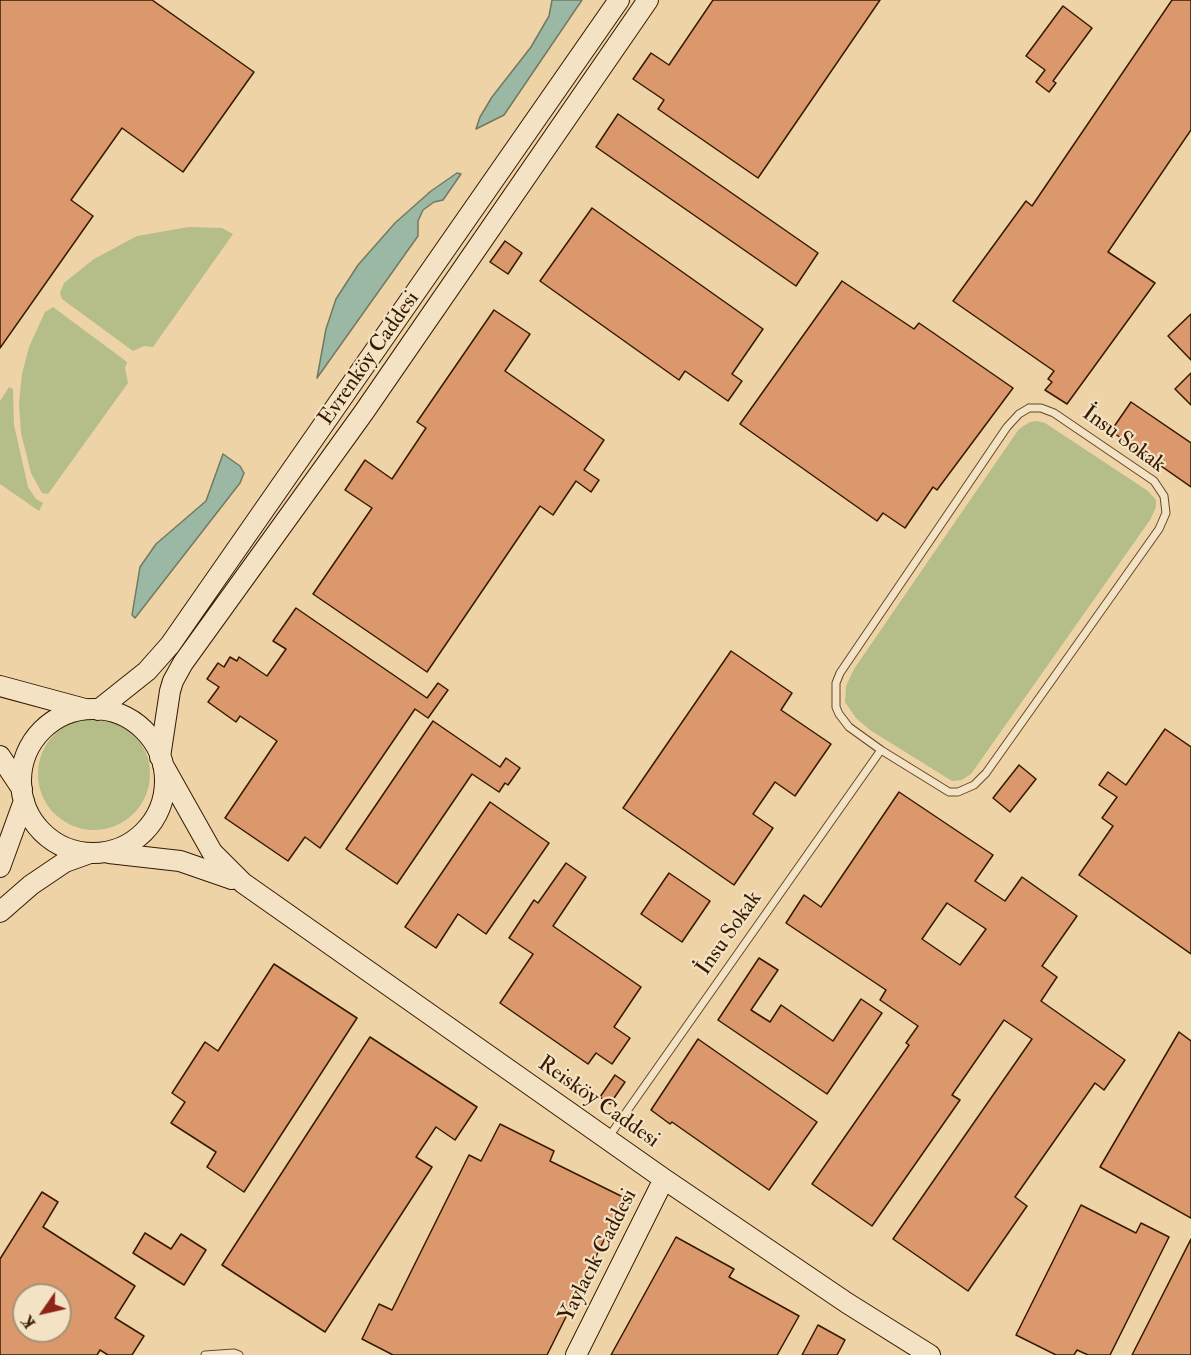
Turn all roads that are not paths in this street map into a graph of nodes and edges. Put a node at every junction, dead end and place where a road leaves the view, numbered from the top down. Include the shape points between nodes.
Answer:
1 (620, 0) edge
2 (648, 0) edge
3 (0, 686) edge
4 (93, 710) junction
5 (881, 750) junction
6 (0, 756) edge
7 (161, 761) junction
8 (23, 795) junction
9 (96, 853) junction
10 (0, 867) edge
11 (243, 883) junction
12 (0, 912) edge
13 (608, 1138) junction
14 (664, 1179) junction
15 (205, 1355) edge
16 (239, 1355) edge
17 (576, 1355) edge
18 (930, 1355) edge

1 - 4 main road, Evrenköy Caddesi via 170,645 147,671
2 - 7 main road, Evrenköy Caddesi via 363,412 177,672 170,691
3 - 4 main road
4 - 7 main road via 120,714 138,726 153,742
4 - 8 main road via 65,715 38,735 23,766
5 - 5 lane, İnsu Sokak via 950,792 974,786 1162,522 1166,513 1164,496 1154,481 1054,413 1029,408 1018,414 840,673 835,692 839,714 849,727
5 - 13 lane, İnsu Sokak
6 - 8 main road
7 - 9 main road via 164,795 149,826 133,841
7 - 11 main road, Reisköy Caddesi via 212,852
8 - 9 main road via 33,821 48,838 68,849
8 - 10 main road
9 - 11 main road, Reisköy Caddesi via 180,861
9 - 12 main road via 65,862
11 - 13 main road, Reisköy Caddesi
13 - 14 main road, Reisköy Caddesi
14 - 17 main road, Yaylacık Caddesi
14 - 18 main road, Reisköy Caddesi
15 - 16 lane

